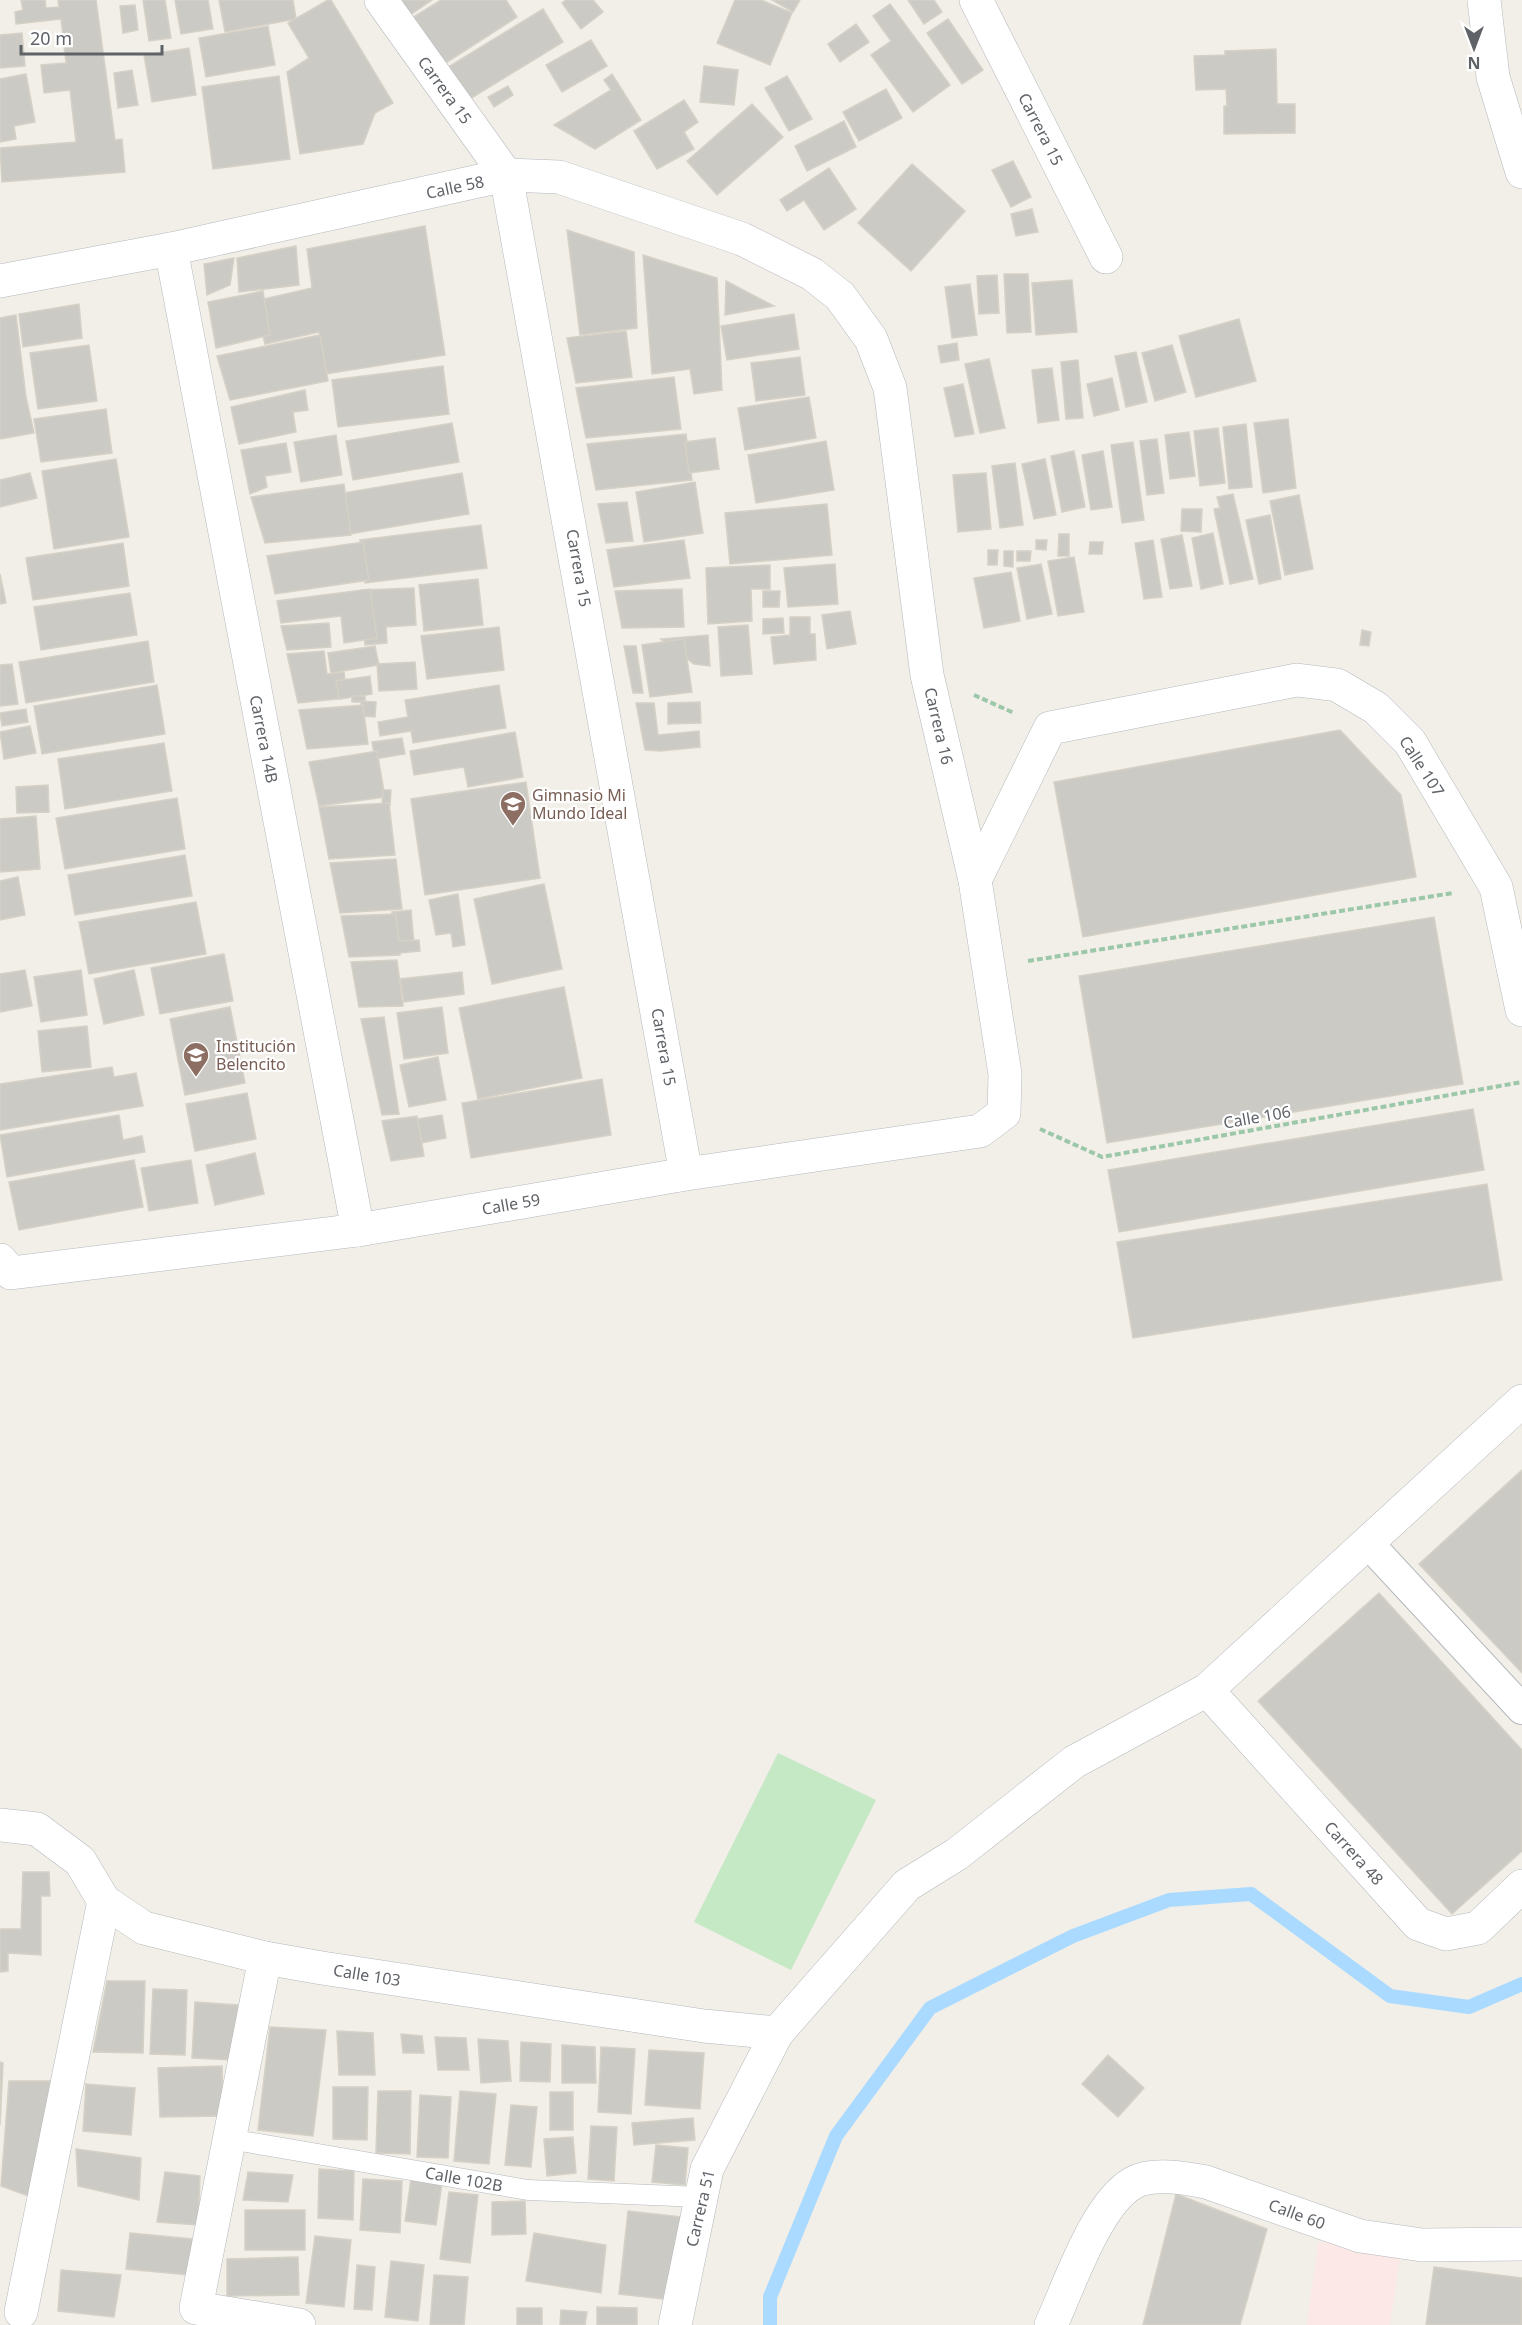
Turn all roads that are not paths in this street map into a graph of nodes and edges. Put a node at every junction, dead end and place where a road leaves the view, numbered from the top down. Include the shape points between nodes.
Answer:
1 (381, 0) edge
2 (976, 0) edge
3 (1484, 0) edge
4 (1522, 172) edge
5 (506, 175) junction
6 (171, 249) junction
7 (1106, 257) dead end
8 (0, 281) edge
9 (871, 339) joint
10 (975, 880) junction
11 (1522, 1010) edge
12 (1004, 1113) joint
13 (686, 1174) junction
14 (358, 1230) junction
15 (5, 1266) edge
16 (1517, 1415) edge
17 (1367, 1542) junction
18 (1207, 1690) junction
19 (1522, 1709) edge
20 (0, 1825) edge
21 (1522, 1886) edge
22 (104, 1901) junction
23 (265, 1958) junction
24 (777, 2033) junction
25 (229, 2139) junction
26 (701, 2197) junction
27 (1522, 2244) edge
28 (21, 2312) dead end
29 (300, 2325) edge
30 (675, 2325) edge
31 (1051, 2325) edge

1 - 5 street, Carrera 15
2 - 7 street, Carrera 15
3 - 4 street via 1493,77
5 - 6 street, Calle 58
5 - 9 street, Calle 58 via 559,177 742,239 812,274 840,296
5 - 13 street, Carrera 15
6 - 8 street, Calle 58
6 - 14 street, Carrera 14B
9 - 10 street, Carrera 16 via 890,388 927,675
10 - 11 street, Calle 107 via 1050,728 1297,680 1337,685 1376,708 1410,742 1496,887
10 - 12 street, Carrera 16 via 1005,1074
12 - 13 street, Calle 59 via 980,1131
13 - 14 street, Calle 59
14 - 15 street, Calle 59
16 - 17 street, Carrera 51
17 - 18 street, Carrera 51
17 - 19 street
18 - 21 street, Carrera 48 via 1419,1924 1446,1934 1478,1928
18 - 24 street, Carrera 51 via 1074,1762 957,1854 907,1885
20 - 22 street, Calle 103 via 37,1828 80,1861
22 - 23 street, Calle 103 via 144,1928
22 - 28 street
23 - 24 street, Calle 103 via 704,2026
23 - 25 street
24 - 26 street, Carrera 51 via 706,2169
25 - 26 lane, Calle 102B via 528,2190
25 - 29 street via 196,2308
26 - 30 street, Carrera 51
27 - 31 street, Calle 60 via 1422,2245 1360,2236 1206,2182 1160,2177 1135,2182 1116,2196 1095,2227

